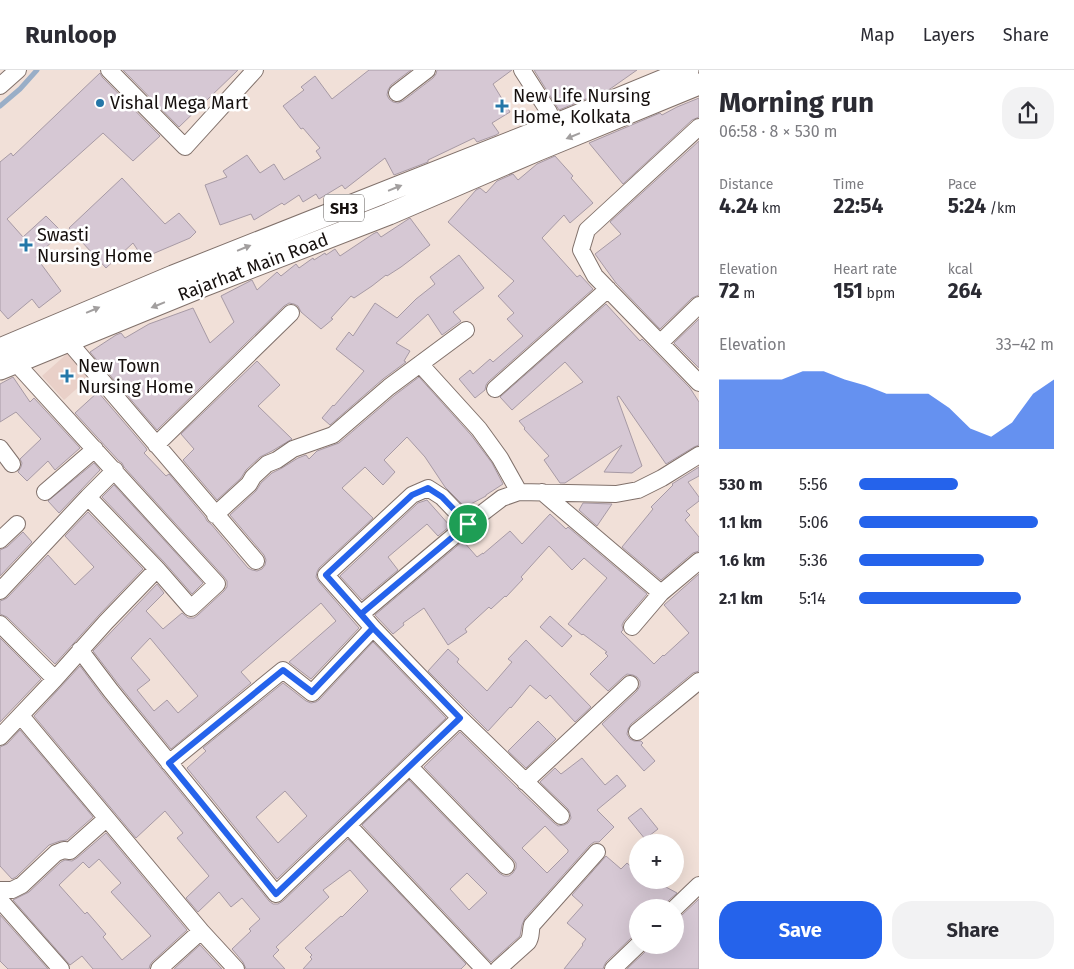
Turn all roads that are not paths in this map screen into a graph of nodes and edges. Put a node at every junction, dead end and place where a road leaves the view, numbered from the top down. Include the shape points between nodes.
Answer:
1 (18, 70) edge
2 (109, 70) edge
3 (255, 70) edge
4 (427, 70) edge
5 (522, 70) edge
6 (688, 70) edge
7 (699, 84) edge
8 (0, 86) edge
9 (397, 93) dead end
10 (552, 126) junction
11 (699, 127) edge
12 (608, 289) junction
13 (699, 305) edge
14 (291, 313) dead end
15 (466, 330) dead end
16 (63, 333) junction
17 (660, 343) junction
18 (5, 360) edge
19 (420, 364) junction
20 (699, 383) edge
21 (495, 389) dead end
22 (156, 445) junction
23 (0, 448) edge
24 (95, 449) junction
25 (699, 456) edge
26 (12, 464) dead end
27 (115, 470) junction
28 (45, 492) dead end
29 (519, 492) junction
30 (542, 492) junction
31 (88, 497) junction
32 (215, 515) junction
33 (16, 524) dead end
34 (468, 524) junction
35 (0, 540) edge
36 (699, 560) edge
37 (256, 561) dead end
38 (157, 569) junction
39 (0, 592) edge
40 (661, 593) junction
41 (361, 614) junction
42 (0, 624) edge
43 (632, 627) dead end
44 (373, 628) junction
45 (80, 650) junction
46 (55, 679) junction
47 (699, 681) edge
48 (630, 684) dead end
49 (21, 716) junction
50 (460, 718) junction
51 (637, 732) dead end
52 (0, 737) edge
53 (169, 763) junction
54 (410, 767) junction
55 (525, 782) junction
56 (561, 816) dead end
57 (106, 820) junction
58 (348, 825) junction
59 (597, 852) dead end
60 (506, 866) dead end
61 (699, 885) edge
62 (0, 890) edge
63 (684, 899) edge
64 (0, 900) edge
65 (201, 931) junction
66 (629, 954) edge
67 (227, 966) edge
68 (61, 969) edge
69 (159, 969) edge
70 (484, 969) edge
71 (498, 969) edge
72 (613, 969) edge

1 - 8 street
2 - 3 street via 185,147
4 - 9 street
5 - 10 street via 549,112
6 - 10 main road, Rajarhat Main Road / SH3
7 -> 16 main road, Rajarhat Main Road / SH3 via 389,214
16 -> 10 main road, Rajarhat Main Road / SH3 via 173,276
11 - 12 street via 586,230 581,250 595,276
12 - 17 street
12 - 21 street
13 - 17 street
14 - 22 street
15 - 19 street
16 - 18 main road, Rajarhat Main Road / SH3
16 - 22 street
17 - 20 street
18 - 24 street
19 - 29 street via 479,430
19 - 32 street via 333,435 293,450 268,464
22 - 32 street
23 - 26 street
24 - 27 street
24 - 28 street
25 - 30 street via 638,490 616,494
27 - 31 street
27 - 38 street via 217,584 191,608
29 - 30 street
29 - 34 street via 502,498
30 - 40 street
31 - 38 street
31 - 39 street
32 - 37 street
33 - 35 street
34 - 41 street
34 - 41 street via 442,497 428,488 412,495 326,575
36 - 40 street
38 - 45 street
40 - 43 street
41 - 44 street
42 - 46 street
44 - 50 street
44 - 53 street via 312,692 283,670
45 - 46 street
45 - 53 street
46 - 49 street
47 - 51 street
48 - 55 street
49 - 52 street
49 - 57 street
50 - 54 street
50 - 55 street
53 - 58 street via 276,894
54 - 58 street
54 - 60 street
55 - 56 street
57 - 62 street via 70,851 56,853 22,886
57 - 65 street
58 - 70 street
59 - 71 street via 532,925 528,942
61 - 63 street
64 - 68 street
65 - 67 street
65 - 69 street
66 - 72 street

